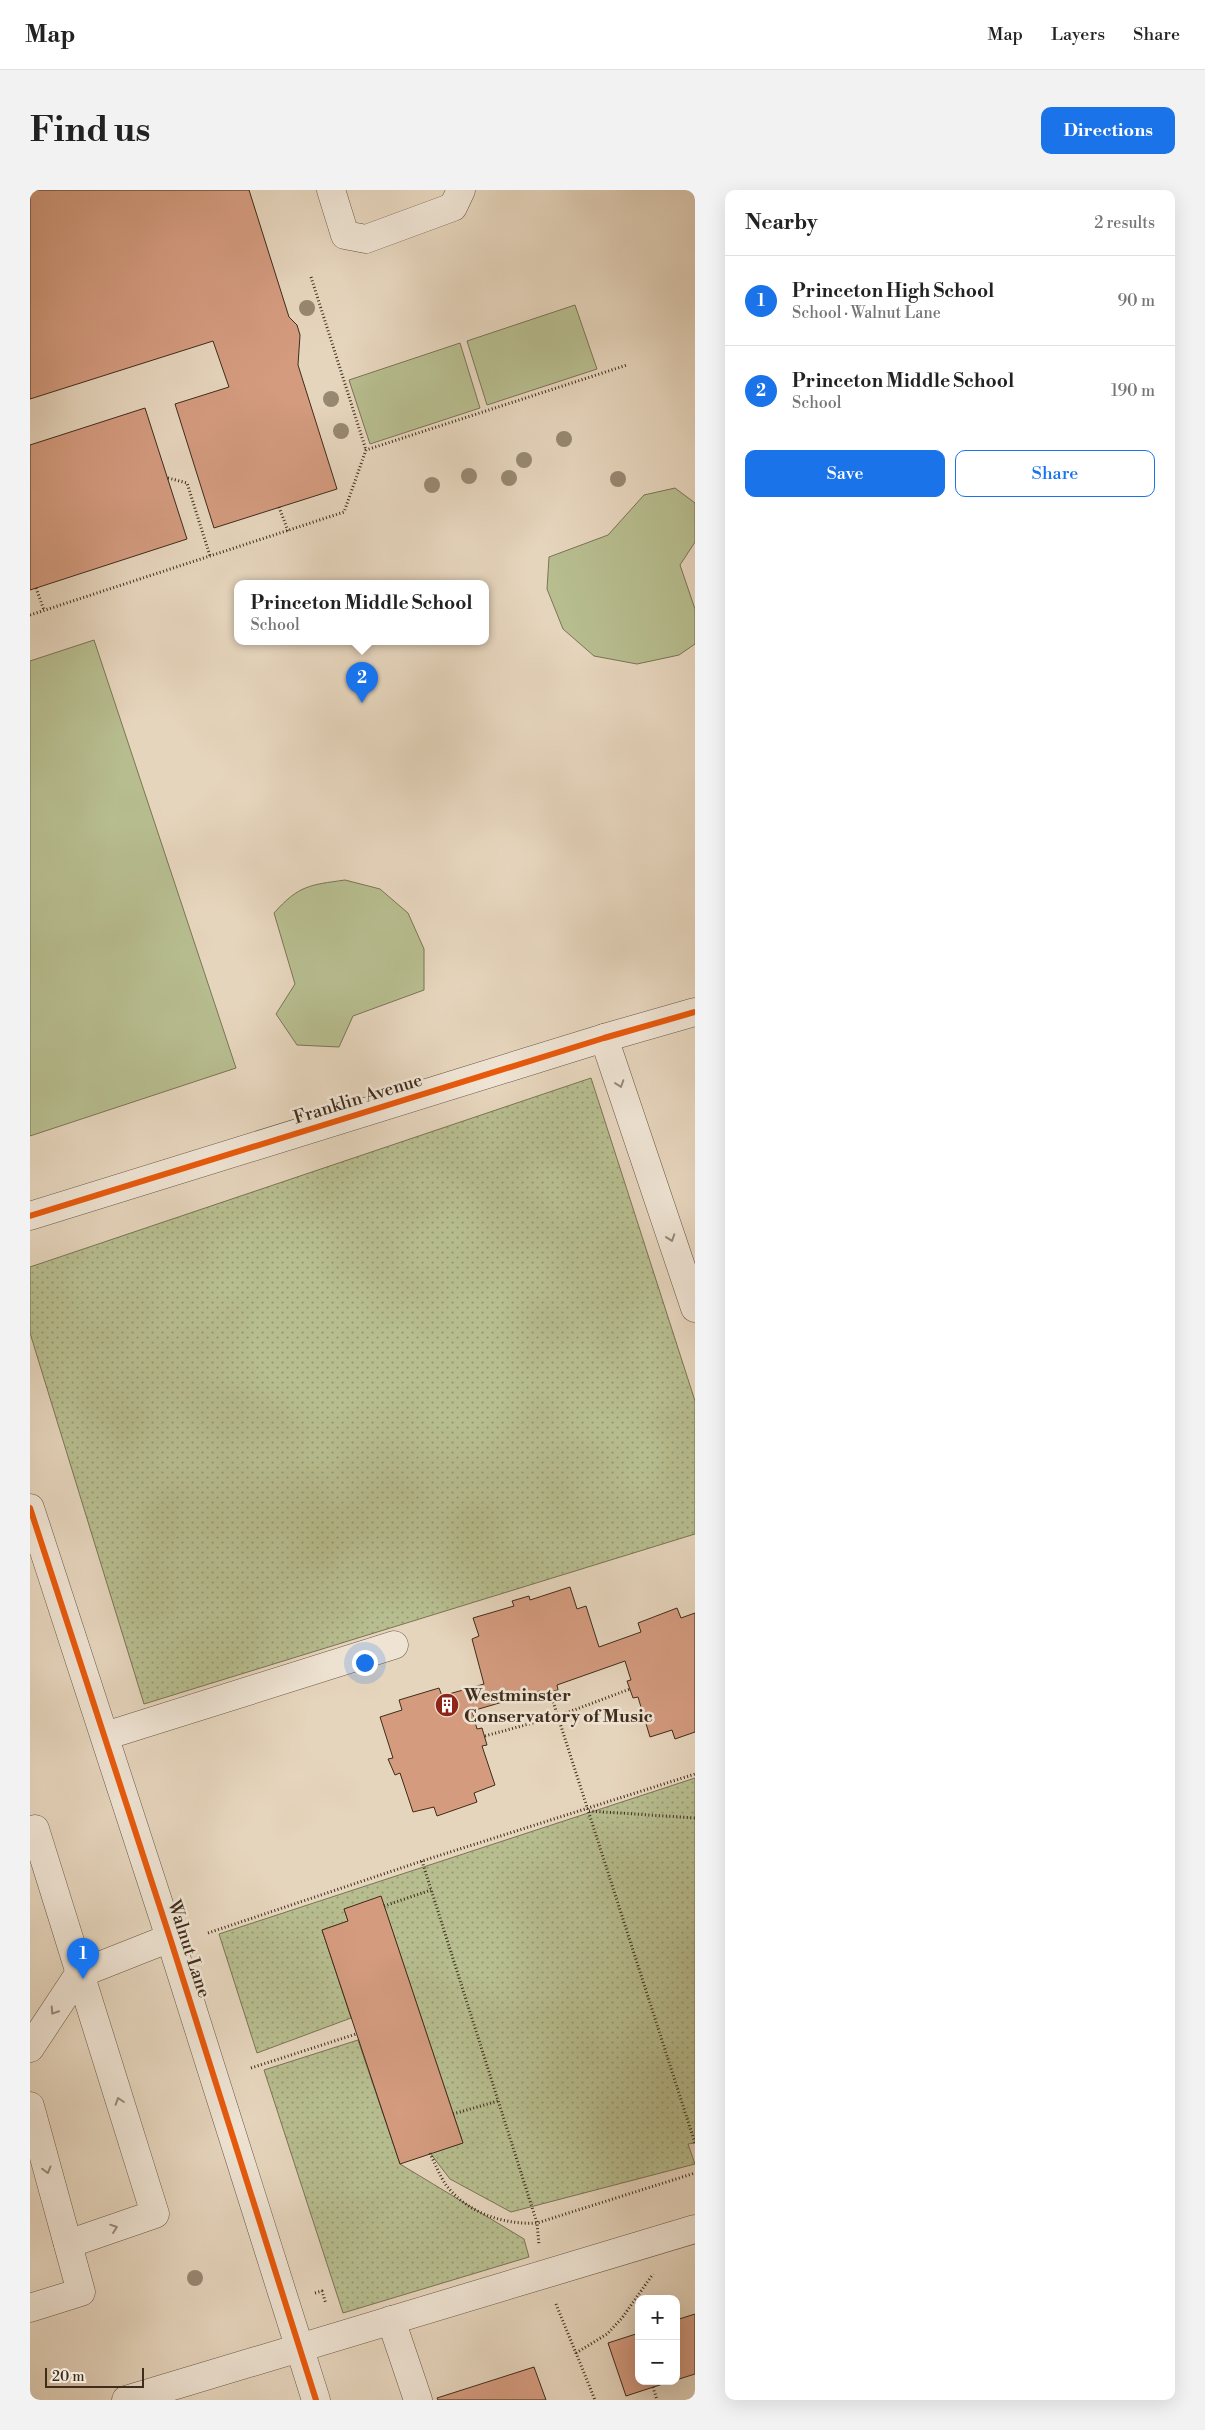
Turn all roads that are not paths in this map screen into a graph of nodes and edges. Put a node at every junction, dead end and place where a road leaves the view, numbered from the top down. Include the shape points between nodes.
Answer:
1 (331, 190) edge
2 (461, 190) edge
3 (695, 1012) edge
4 (604, 1038) junction
5 (30, 1216) edge
6 (695, 1308) edge
7 (30, 1508) edge
8 (394, 1645) dead end
9 (105, 1736) junction
10 (35, 1829) dead end
11 (170, 1938) junction
12 (79, 1974) junction
13 (30, 2048) edge
14 (30, 2106) edge
15 (695, 2229) edge
16 (68, 2244) junction
17 (30, 2308) edge
18 (391, 2320) junction
19 (299, 2347) junction
20 (126, 2400) edge
21 (316, 2400) edge
22 (418, 2400) edge

1 - 2 street via 345,235 366,239 453,207
3 - 4 street, Franklin Avenue
4 - 5 street, Franklin Avenue
4 -> 6 street
7 - 9 street, Walnut Lane
8 - 9 street
9 - 11 street, Walnut Lane
10 - 12 street
11 - 12 street
11 - 19 street, Walnut Lane
12 -> 13 street
16 -> 12 street via 156,2214
14 -> 16 street
15 - 18 street
16 - 17 street via 81,2292
18 - 19 street
18 - 22 street
19 - 20 street
19 - 21 street, Walnut Lane

